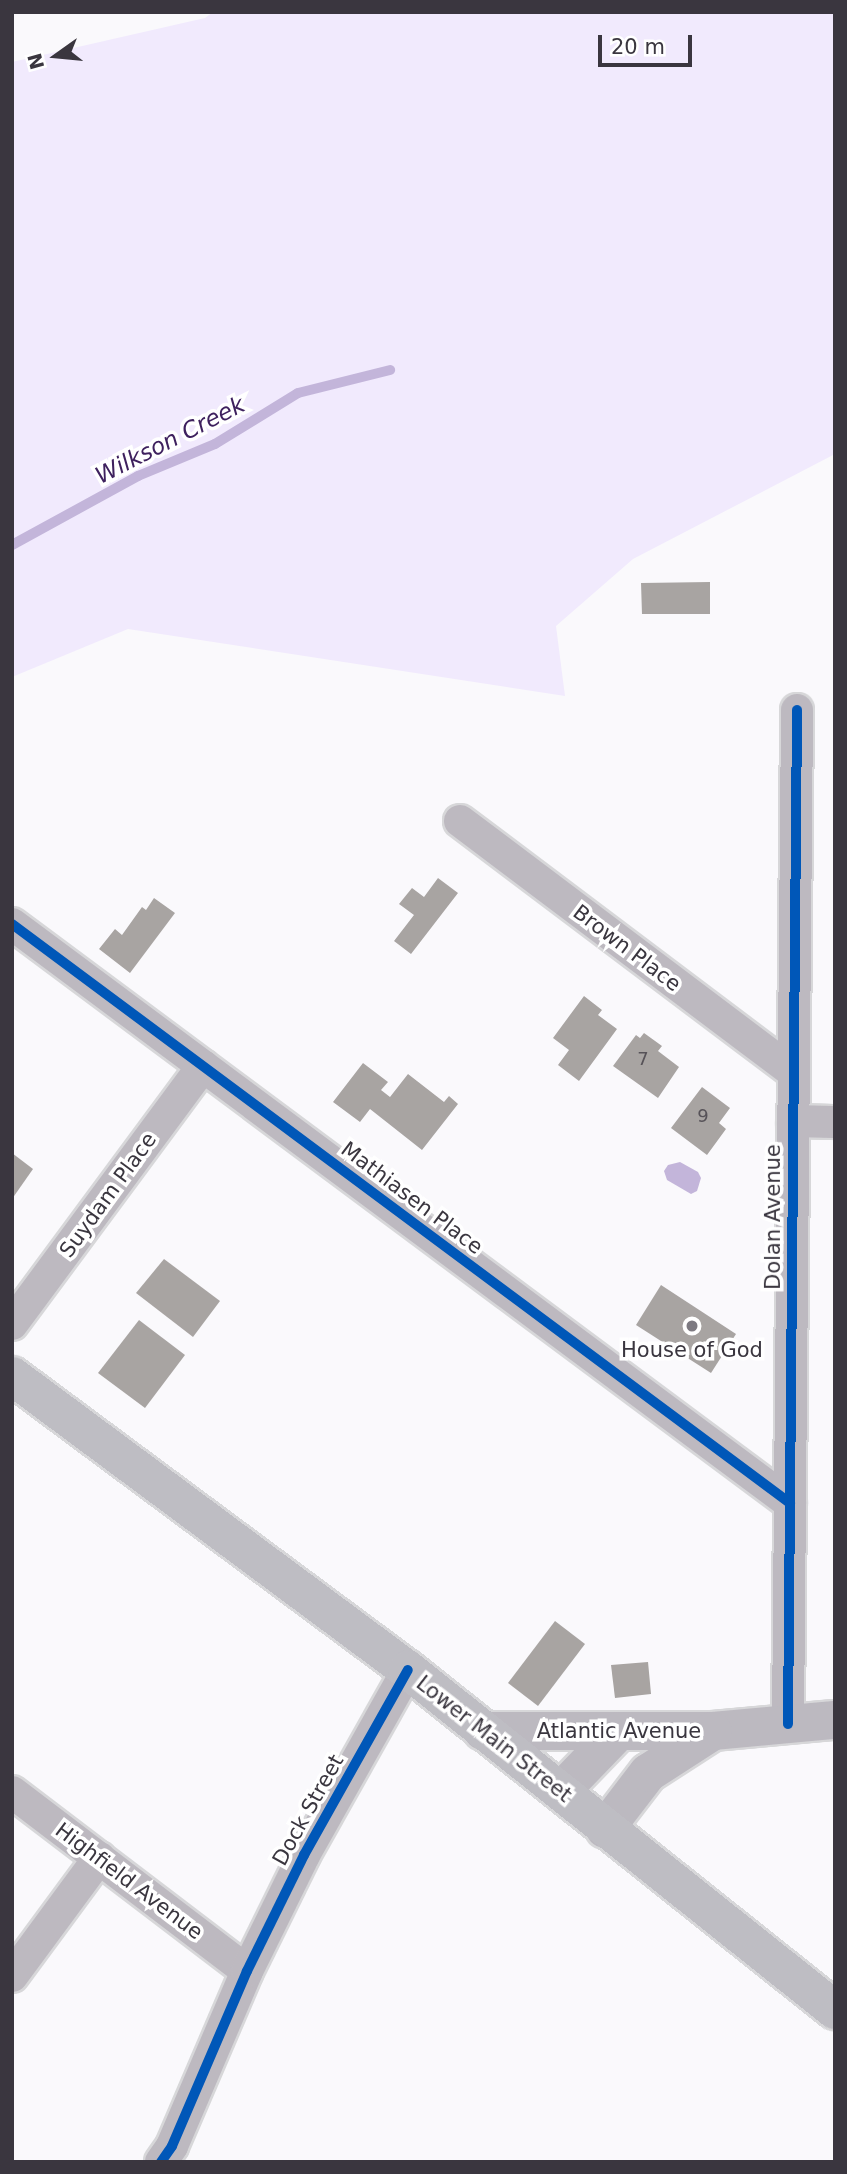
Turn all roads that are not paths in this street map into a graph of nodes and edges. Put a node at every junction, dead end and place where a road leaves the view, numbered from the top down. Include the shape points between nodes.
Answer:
1 (797, 710) dead end
2 (460, 821) dead end
3 (12, 924) edge
4 (203, 1066) junction
5 (794, 1073) junction
6 (793, 1121) junction
7 (835, 1122) edge
8 (12, 1324) edge
9 (12, 1376) edge
10 (790, 1503) junction
11 (408, 1670) junction
12 (835, 1720) edge
13 (788, 1724) junction
14 (483, 1731) junction
15 (619, 1731) junction
16 (713, 1731) junction
17 (561, 1791) junction
18 (12, 1792) edge
19 (605, 1829) junction
20 (99, 1858) junction
21 (247, 1971) junction
22 (12, 1976) edge
23 (835, 2010) edge
24 (162, 2162) edge

1 - 5 street, Dolan Avenue
2 - 5 street, Brown Place
3 - 4 street, Mathiasen Place
4 - 8 street, Suydam Place
4 - 10 street, Mathiasen Place
5 - 6 street, Dolan Avenue
6 - 7 street
6 - 10 street, Dolan Avenue
9 - 11 main road, Lower Main Street
10 - 13 street, Dolan Avenue
11 - 14 main road, Lower Main Street
11 - 21 street, Dock Street via 304,1855
12 - 13 street, Atlantic Avenue
13 - 16 street, Atlantic Avenue
14 - 15 street, Atlantic Avenue
14 - 17 main road, Lower Main Street
15 - 16 street, Atlantic Avenue
15 - 17 street
16 - 19 street, Atlantic Avenue via 648,1773
17 - 19 main road, Lower Main Street
18 - 20 street, Highfield Avenue
19 - 23 main road, Lower Main Street
20 - 21 street, Highfield Avenue
20 - 22 street
21 - 24 street, Dock Street

